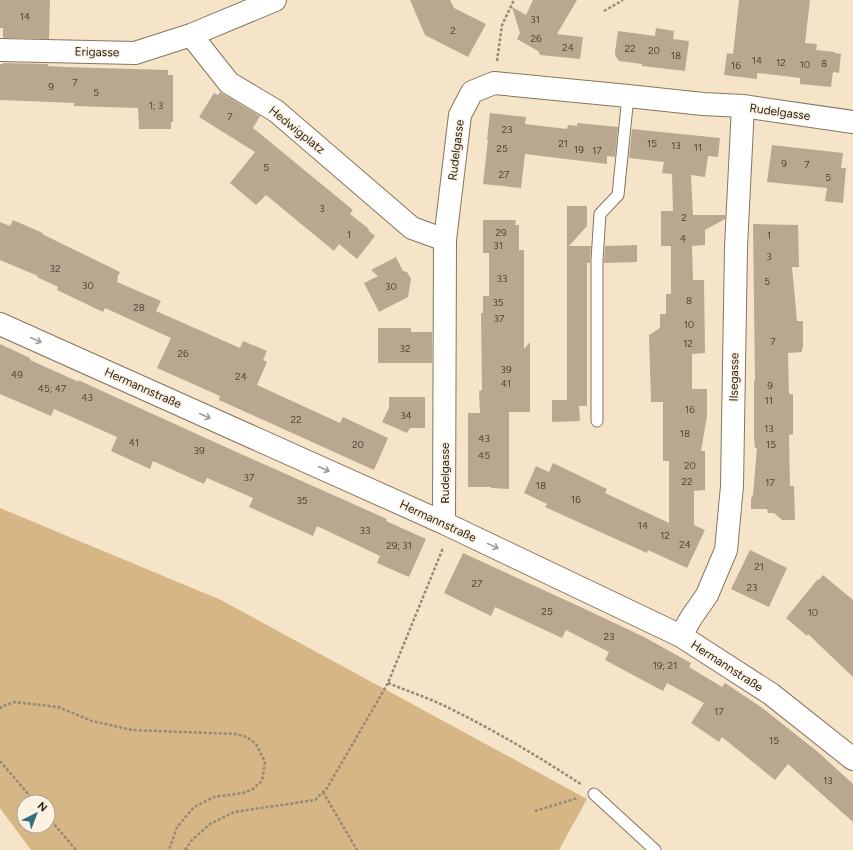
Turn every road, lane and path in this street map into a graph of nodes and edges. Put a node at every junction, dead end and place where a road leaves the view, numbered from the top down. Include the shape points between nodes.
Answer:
1 (275, 0) edge
2 (514, 0) edge
3 (623, 0) edge
4 (604, 11) dead end
5 (191, 35) junction
6 (0, 50) edge
7 (494, 83) junction
8 (628, 96) junction
9 (743, 106) junction
10 (853, 122) edge
11 (446, 240) junction
12 (0, 324) edge
13 (597, 421) dead end
14 (444, 523) junction
15 (681, 636) junction
16 (388, 683) junction
17 (0, 709) edge
18 (853, 759) edge
19 (0, 761) edge
20 (323, 792) junction
21 (28, 794) edge
22 (594, 794) junction
23 (535, 811) dead end
24 (56, 826) edge
25 (76, 850) edge
26 (169, 850) edge
27 (185, 850) edge
28 (356, 850) edge
29 (655, 850) edge

1 - 5 street
2 - 7 path via 502,25
3 - 4 path
5 - 6 street, Erigasse via 135,53
5 - 11 street, Hedwigplatz via 229,83 276,111 412,228
7 - 8 street, Rudelgasse
7 - 11 street, Rudelgasse via 472,92 460,115
8 - 9 street, Rudelgasse
8 - 13 lane via 618,195 600,214 597,260
9 - 10 street, Rudelgasse
9 - 15 street, Ilsegasse via 736,248 732,486 726,550 708,595
11 - 14 street, Rudelgasse
12 -> 14 street, Hermannstraße
14 -> 15 street, Hermannstraße
14 - 16 path via 443,549
15 - 18 street, Hermannstraße via 771,694
16 - 20 path
16 - 22 path via 443,705 502,735 551,764
17 - 26 path via 14,702 58,708 92,721 132,730 236,734 256,744 265,762 262,781 244,793 214,797 194,807 177,827
19 - 21 path
20 - 27 path via 315,800 234,812 210,824
20 - 28 path
22 - 23 path
22 - 29 lane
24 - 25 path

